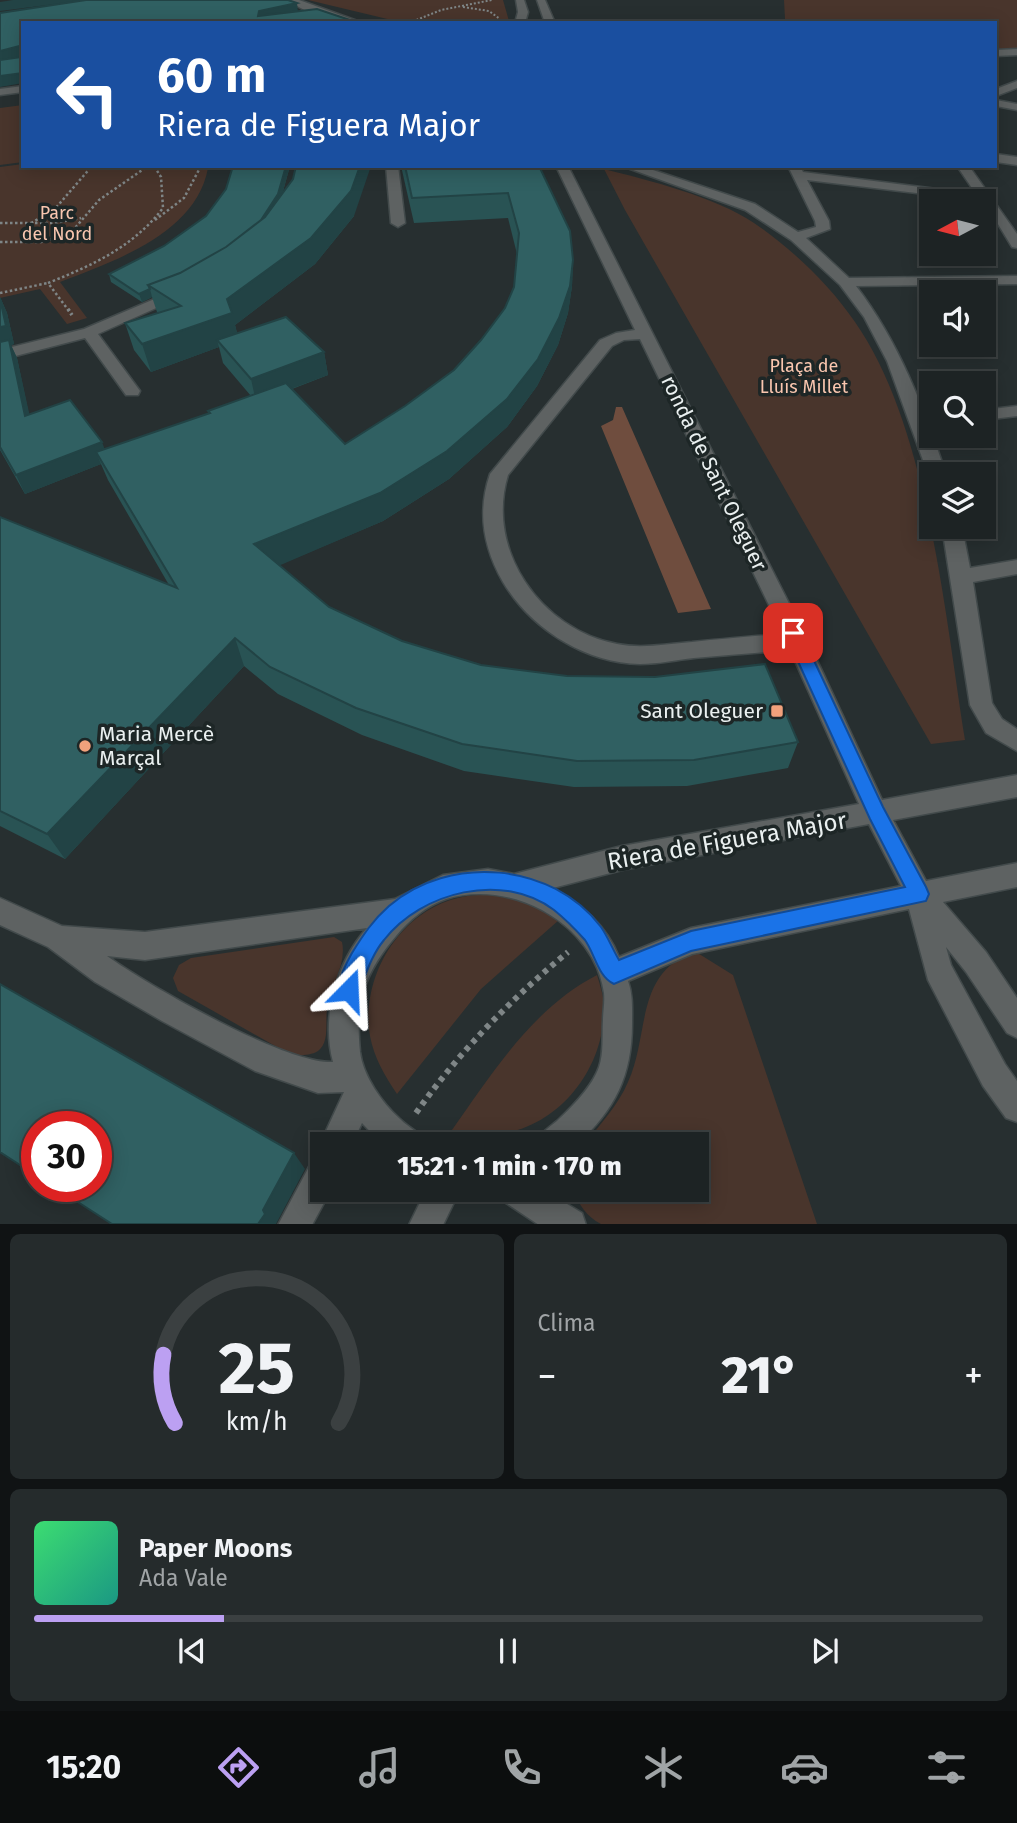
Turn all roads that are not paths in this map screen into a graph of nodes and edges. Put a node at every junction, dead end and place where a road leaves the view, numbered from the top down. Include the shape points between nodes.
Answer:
1 (292, 0) edge
2 (520, 0) edge
3 (541, 0) edge
4 (322, 13) junction
5 (300, 17) edge
6 (352, 21) edge
7 (521, 21) edge
8 (549, 21) edge
9 (1017, 52) edge
10 (997, 53) edge
11 (1017, 84) edge
12 (21, 89) edge
13 (0, 92) edge
14 (997, 93) edge
15 (997, 103) edge
16 (1017, 107) edge
17 (997, 158) edge
18 (1017, 161) edge
19 (392, 168) edge
20 (563, 168) edge
21 (634, 168) edge
22 (964, 168) edge
23 (797, 171) edge
24 (979, 189) edge
25 (919, 192) edge
26 (996, 213) edge
27 (398, 223) dead end
28 (796, 237) junction
29 (1017, 244) edge
30 (1017, 280) edge
31 (845, 282) junction
32 (191, 286) edge
33 (83, 327) junction
34 (644, 334) junction
35 (0, 355) edge
36 (132, 391) dead end
37 (919, 411) edge
38 (1017, 411) edge
39 (996, 414) edge
40 (954, 539) edge
41 (1017, 567) edge
42 (962, 577) junction
43 (797, 641) junction
44 (1017, 741) edge
45 (1017, 786) edge
46 (876, 813) junction
47 (1017, 875) edge
48 (520, 884) junction
49 (919, 894) junction
50 (0, 911) edge
51 (398, 911) junction
52 (58, 938) junction
53 (614, 973) junction
54 (1017, 1023) edge
55 (357, 1086) junction
56 (1017, 1107) edge
57 (340, 1132) edge
58 (395, 1132) edge
59 (571, 1132) edge
60 (310, 1195) edge
61 (437, 1202) edge
62 (534, 1202) edge
63 (294, 1224) edge
64 (425, 1224) edge
65 (570, 1224) edge

1 - 4 street
2 - 7 street
3 - 8 street
4 - 5 street
4 - 6 street
9 - 10 street
11 - 14 street
12 - 13 street
15 - 16 street
17 - 18 street
19 - 27 street
20 - 34 street, ronda de Sant Oleguer
21 - 28 street via 750,207
22 - 24 street
23 - 25 street
23 - 28 street via 822,229
26 - 29 street
28 - 31 street
30 - 31 street
31 - 37 street via 871,316
32 - 33 street
33 - 35 street
33 - 36 street
34 - 43 street, ronda de Sant Oleguer
34 - 43 street via 606,343 499,474 490,523 511,580 531,606 563,632 602,649 636,655
38 - 39 street
40 - 42 street
41 - 42 street
42 - 44 street via 981,705 994,726
43 - 46 street, ronda de Sant Oleguer
45 - 46 street, Riera de Figuera Major
46 - 48 street, Riera de Figuera Major via 622,858
46 - 49 street, ronda de Sant Oleguer
47 - 49 street
48 - 51 street via 478,880 438,888
48 - 53 street via 559,902 593,934
49 - 53 street via 691,941
49 - 54 street, ronda de Sant Oleguer via 976,962
49 - 56 street, ronda de Sant Oleguer via 938,970 993,1074
50 - 52 street
51 - 52 street via 145,946
51 - 55 street via 376,933 350,984 344,1010 346,1058
52 - 55 street via 172,1012 266,1060
53 - 59 street via 622,1020 611,1076
55 - 57 street
55 - 58 street
60 - 63 street
61 - 64 street
62 - 65 street

